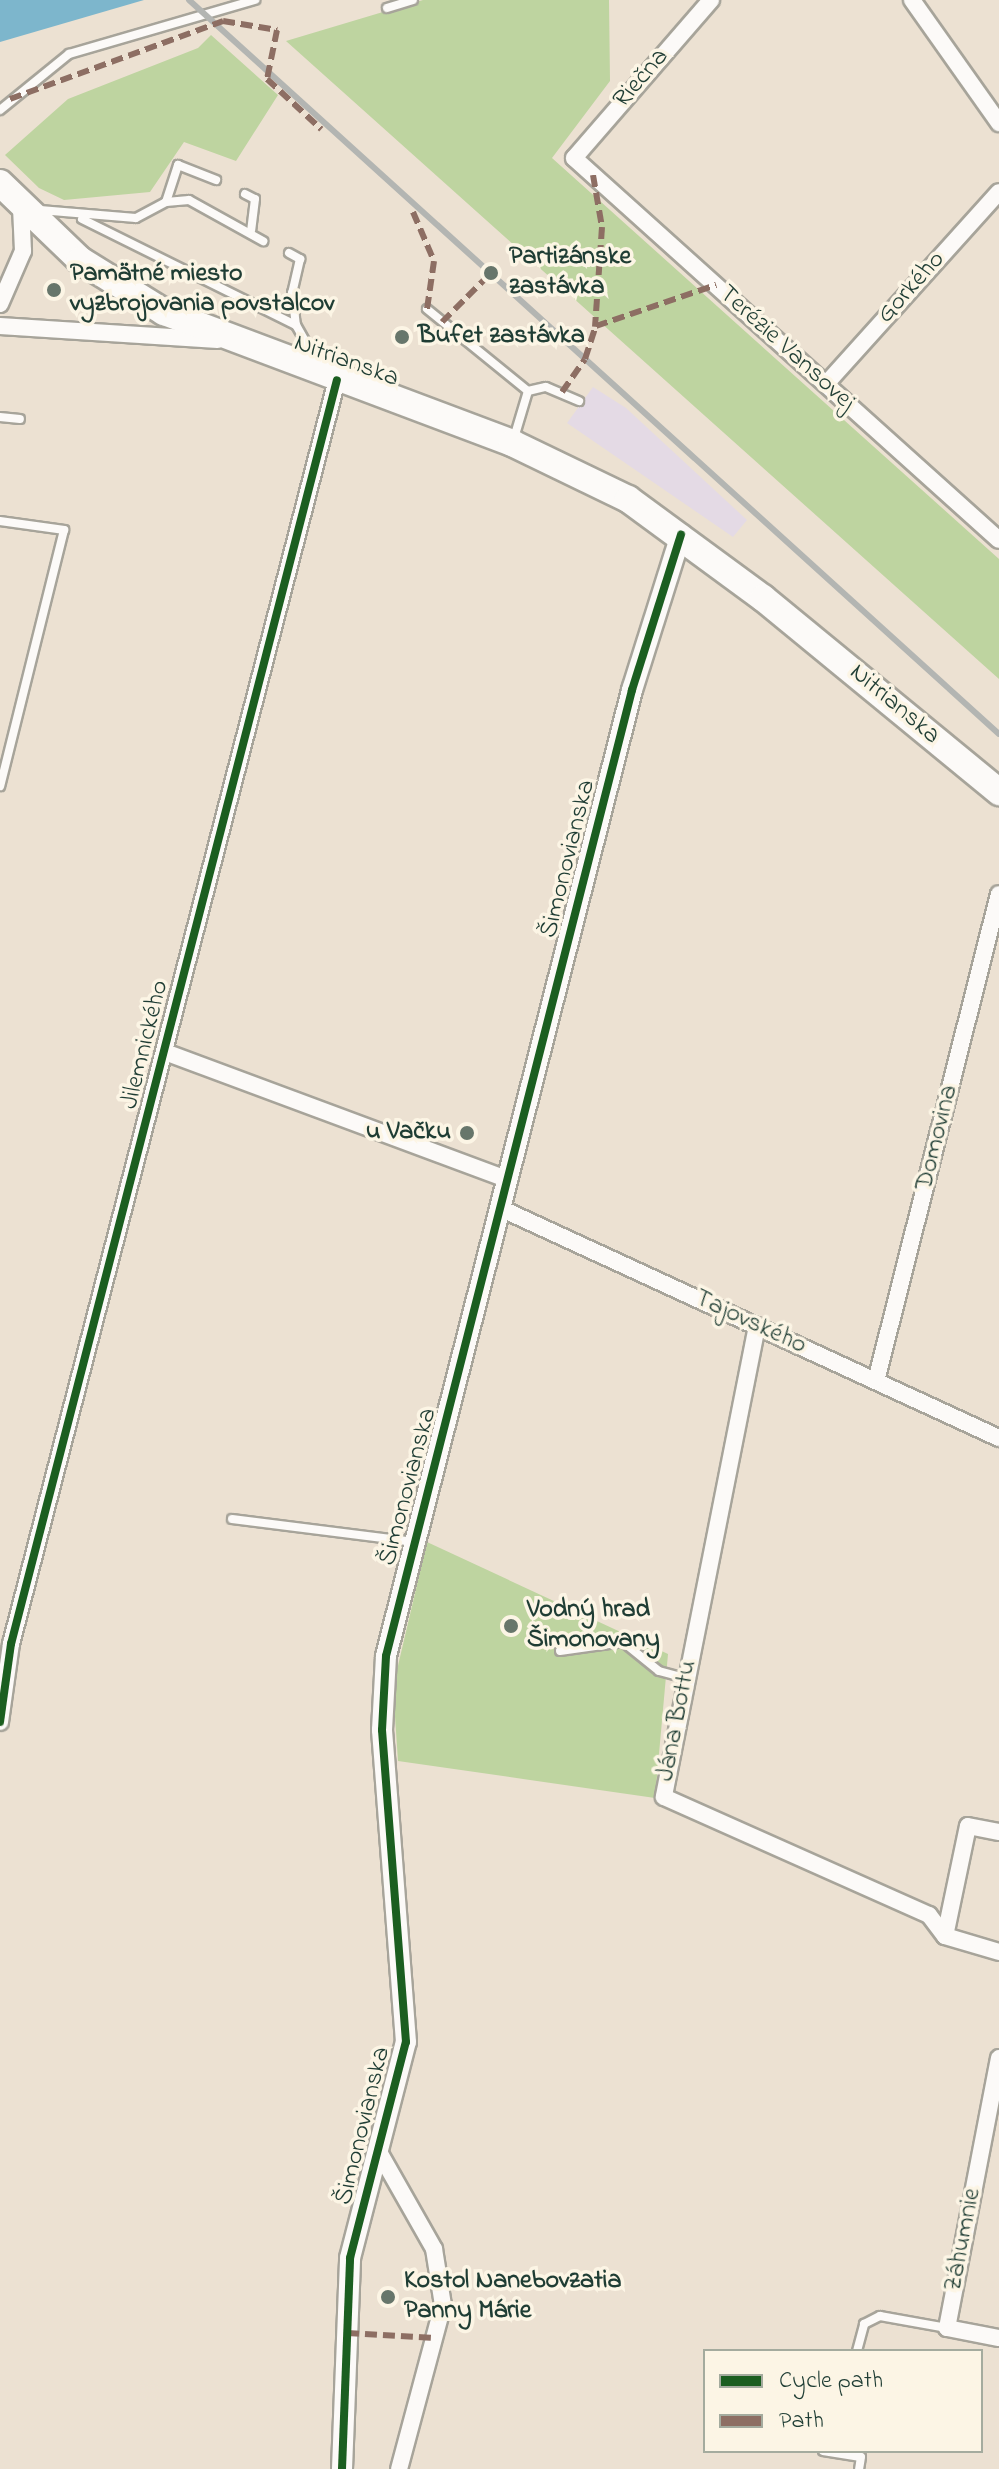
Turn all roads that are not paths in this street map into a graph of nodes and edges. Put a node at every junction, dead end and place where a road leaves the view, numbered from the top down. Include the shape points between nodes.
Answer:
1 (255, 0) edge
2 (413, 0) edge
3 (711, 0) edge
4 (912, 0) edge
5 (387, 8) dead end
6 (0, 110) edge
7 (999, 123) edge
8 (574, 158) joint
9 (216, 180) dead end
10 (0, 183) edge
11 (999, 192) edge
12 (245, 194) dead end
13 (166, 202) junction
14 (21, 207) junction
15 (81, 218) junction
16 (251, 230) junction
17 (263, 241) dead end
18 (289, 253) dead end
19 (0, 304) edge
20 (427, 309) dead end
21 (296, 325) junction
22 (0, 326) edge
23 (228, 341) junction
24 (329, 377) junction
25 (826, 384) junction
26 (528, 391) junction
27 (579, 401) dead end
28 (0, 417) edge
29 (20, 419) dead end
30 (512, 443) junction
31 (0, 521) edge
32 (681, 535) junction
33 (999, 540) edge
34 (0, 786) edge
35 (999, 792) edge
36 (999, 894) edge
37 (165, 1052) junction
38 (509, 1180) junction
39 (502, 1209) junction
40 (757, 1326) junction
41 (876, 1381) junction
42 (999, 1438) edge
43 (232, 1519) dead end
44 (415, 1542) junction
45 (560, 1651) dead end
46 (686, 1678) junction
47 (0, 1722) edge
48 (999, 1832) edge
49 (945, 1936) junction
50 (999, 1952) edge
51 (999, 2058) edge
52 (379, 2152) junction
53 (947, 2328) junction
54 (999, 2338) edge
55 (858, 2349) edge
56 (836, 2453) edge
57 (342, 2469) edge
58 (399, 2469) edge
59 (859, 2469) edge

1 - 6 lane via 69,54
2 - 5 lane
3 - 8 street, Riečna
4 - 7 street
8 - 25 street, Terézie Vansovej
9 - 13 lane via 178,165
10 - 14 main road, Nitrianska
11 - 25 street, Gorkého
12 - 16 lane via 255,199
13 - 15 lane via 136,218
13 - 16 lane via 189,200
14 - 15 lane
14 - 19 street via 23,251
14 - 23 main road, Nitrianska via 105,278
15 - 21 lane
16 - 17 lane
18 - 21 lane via 300,259 292,293
20 - 26 lane
21 - 24 lane
22 - 23 street
23 - 24 main road, Nitrianska
24 - 30 main road, Nitrianska
24 - 37 street, Jilemnického
25 - 33 street, Terézie Vansovej
26 - 27 lane via 546,387
26 - 30 lane
28 - 29 lane
30 - 32 main road, Nitrianska via 586,475
31 - 34 lane via 64,530
32 - 35 main road, Nitrianska
32 - 38 street, Šimonovianska via 632,690
36 - 41 street, Domovina
37 - 38 street
37 - 47 street, Jilemnického via 11,1644
38 - 39 street, Šimonovianska
39 - 40 street, Tajovského
39 - 44 street, Šimonovianska
40 - 41 street, Tajovského
40 - 46 street, Jána Bottu
41 - 42 street, Tajovského
43 - 44 lane
44 - 52 street, Šimonovianska via 386,1656 382,1730 406,2042
45 - 46 lane via 623,1642 659,1671
46 - 49 street, Jána Bottu via 664,1797 929,1915
48 - 49 street via 968,1826
49 - 50 street, Jána Bottu
51 - 53 street, Záhumnie
52 - 57 street, Šimonovianska via 350,2258
52 - 58 street via 434,2249 443,2305
53 - 54 street
53 - 55 lane via 880,2316 864,2324
56 - 59 lane via 861,2457

